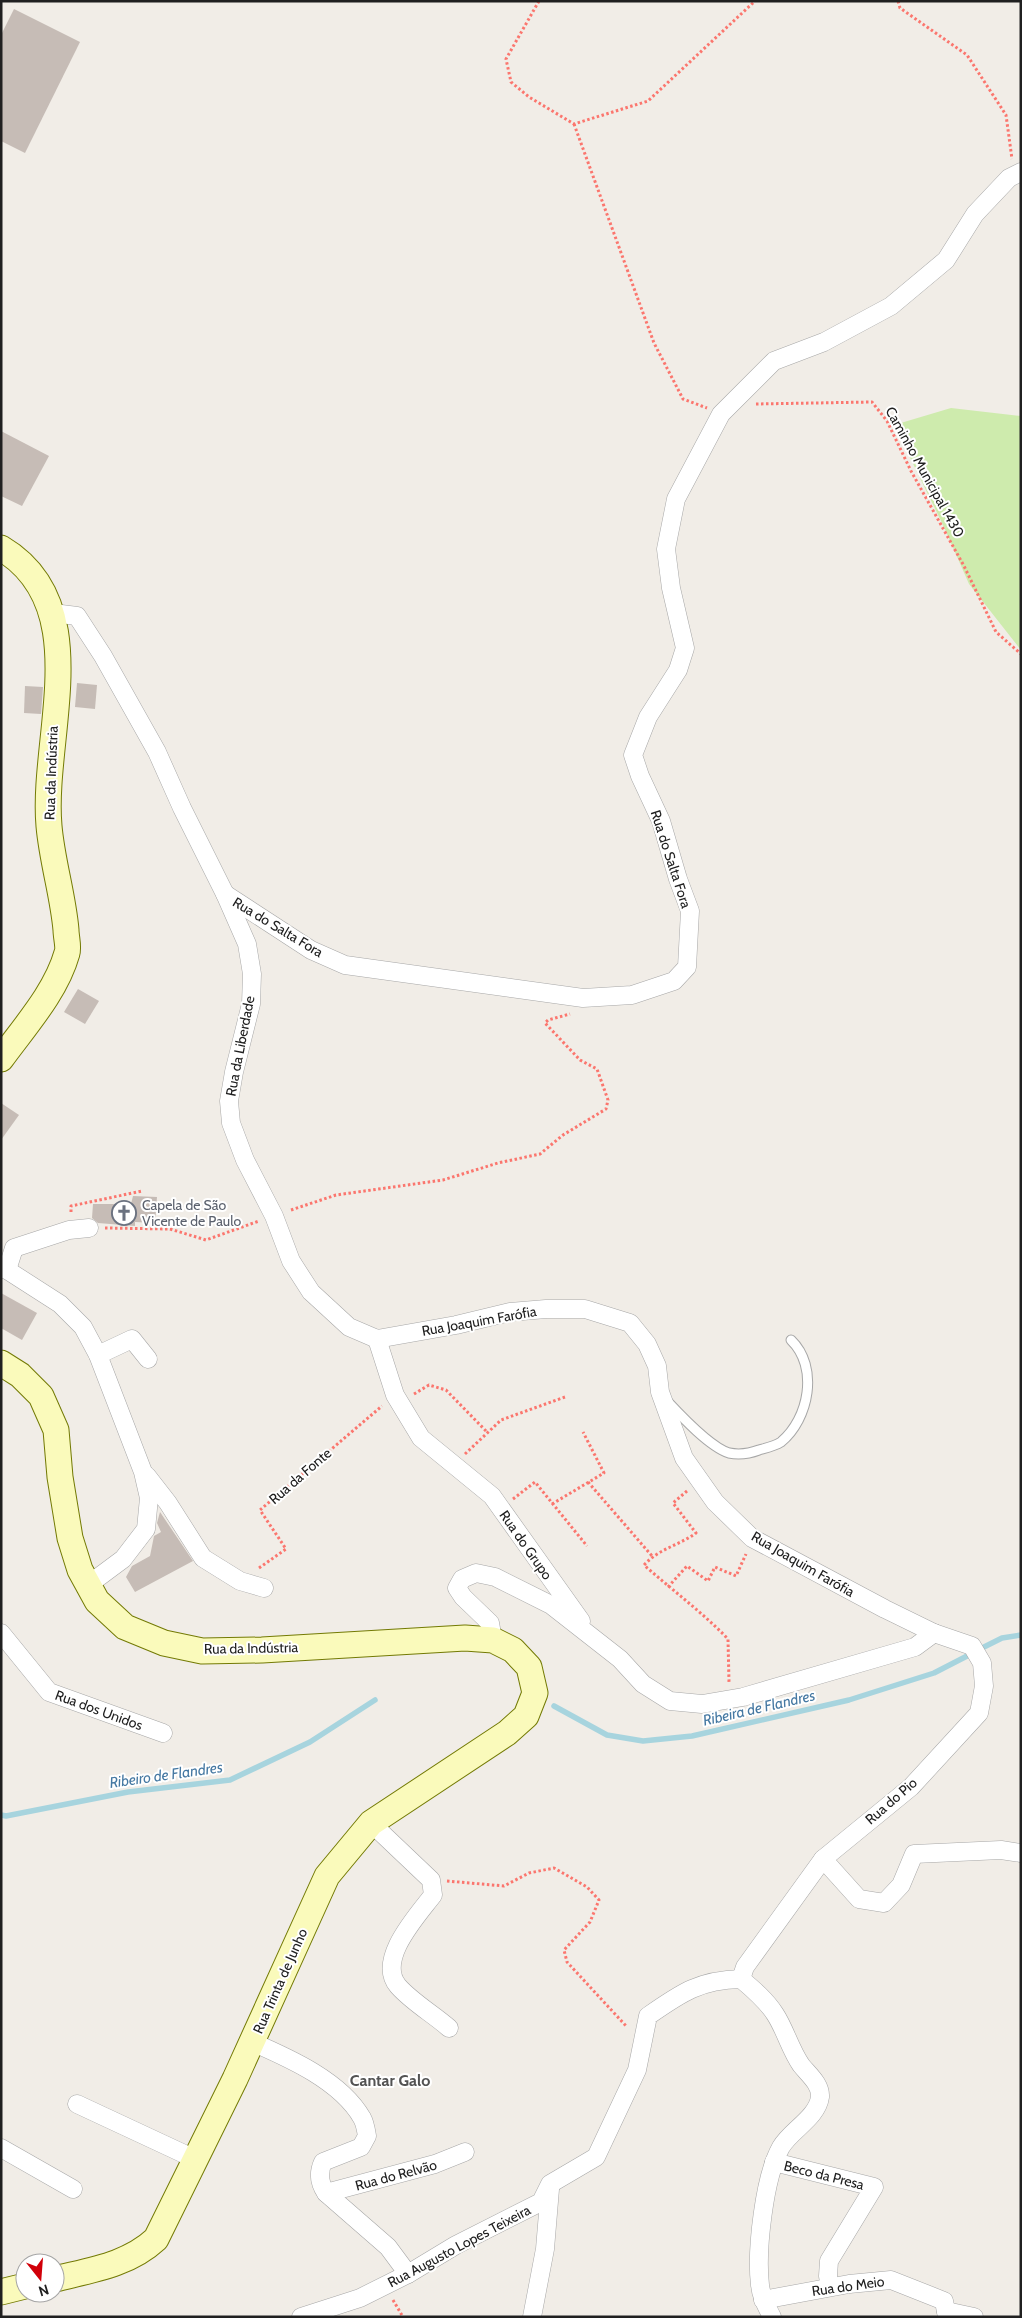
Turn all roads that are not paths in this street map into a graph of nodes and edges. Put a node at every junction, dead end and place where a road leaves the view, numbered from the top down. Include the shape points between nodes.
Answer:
1 (1017, 174) edge
2 (1, 548) edge
3 (53, 613) junction
4 (225, 894) junction
5 (1, 1058) edge
6 (89, 1228) road end
7 (4, 1272) edge
8 (377, 1338) junction
9 (791, 1340) dead end
10 (98, 1356) junction
11 (148, 1358) dead end
12 (1, 1363) edge
13 (660, 1392) junction
14 (143, 1472) junction
15 (88, 1585) junction
16 (264, 1588) dead end
17 (1, 1633) edge
18 (934, 1633) junction
19 (589, 1634) junction
20 (493, 1640) junction
21 (535, 1693) joint
22 (163, 1733) dead end
23 (371, 1823) junction
24 (1021, 1853) edge
25 (822, 1859) junction
26 (741, 1979) junction
27 (449, 2028) dead end
28 (252, 2042) junction
29 (77, 2104) dead end
30 (1, 2148) edge
31 (464, 2152) dead end
32 (195, 2159) junction
33 (774, 2162) junction
34 (550, 2184) junction
35 (73, 2189) dead end
36 (326, 2193) junction
37 (408, 2274) junction
38 (65, 2277) edge
39 (830, 2287) junction
40 (15, 2288) edge
41 (1, 2292) edge
42 (763, 2300) junction
43 (946, 2314) edge
44 (301, 2317) edge
45 (532, 2317) edge
46 (772, 2317) edge
47 (974, 2317) edge

1 - 4 street, Rua do Salta Fora via 1009,178 975,214 946,260 891,306 824,342 774,361 721,414 676,499 666,549 685,648 678,670 648,716 633,755 661,821 690,911 687,967 674,981 632,995 583,998 345,964 311,950
2 - 3 street, Rua da Indústria via 14,556 36,579
3 - 4 street, Rua da Liberdade via 77,616 103,656 158,752
3 - 5 street, Rua da Indústria via 59,659 50,767 49,826 64,904 67,952 48,994
4 - 8 street, Rua da Liberdade via 247,944 252,974 251,1004 229,1101 232,1123 291,1261 311,1292 349,1327
6 - 7 street via 69,1230 14,1248
7 - 10 street via 60,1304 83,1328
8 - 13 street, Rua Joaquim Farófia via 510,1312 585,1309 630,1323 654,1359
8 - 19 street, Rua do Grupo via 398,1400 421,1438 492,1496
9 - 13 lane via 803,1359 807,1391 805,1407 792,1431 779,1443 749,1454 730,1453 706,1438
10 - 11 street via 132,1338
10 - 14 street
12 - 15 street, Rua da Indústria via 20,1375 41,1396 56,1430 70,1538
13 - 18 street, Rua Joaquim Farófia via 684,1458 715,1502 752,1538 834,1584
14 - 15 street via 150,1498 146,1529 124,1560
14 - 16 street via 168,1503 203,1558 240,1582
15 - 20 street, Rua da Indústria via 97,1601 125,1627 164,1643 202,1651 465,1638
17 - 22 street, Rua dos Unidos via 49,1692
18 - 19 street via 906,1650 729,1700 702,1704 670,1701 643,1684 620,1659
18 - 25 street, Rua do Pio via 972,1646 982,1663 984,1686 979,1713 911,1787
19 - 20 street via 551,1606 495,1577 476,1573 462,1579 457,1588 462,1597 490,1623
20 - 21 street, Rua da Indústria via 512,1650 529,1668
21 - 23 street, Rua Trinta de Junho via 526,1716 507,1733
23 - 27 street via 431,1880 433,1895 409,1926 393,1955 391,1972 398,1985
23 - 28 street, Rua Trinta de Junho via 327,1876
24 - 25 street via 1001,1850 914,1854 901,1885 884,1904 859,1899
25 - 26 street, Rua do Pio via 744,1967
26 - 33 street via 775,2015 801,2065 816,2083 820,2096 815,2109 782,2146
26 - 34 street, Rua Augusto Lopes Teixeira via 716,1980 680,1993 648,2016 637,2070 596,2157
28 - 32 street, Rua Trinta de Junho
28 - 36 street via 280,2054 332,2085 353,2104 364,2120 367,2136 361,2147 322,2162 320,2186
29 - 32 street
30 - 35 street
31 - 36 street, Rua do Relvão via 436,2164
32 - 38 street, Rua Trinta de Junho via 156,2239 142,2251 113,2265
33 - 39 street, Beco da Presa via 874,2187 829,2261
33 - 42 street via 761,2224 760,2285
34 - 37 street, Rua Augusto Lopes Teixeira via 541,2202 456,2245
34 - 45 street via 545,2249
36 - 37 street, Rua do Relvão via 388,2248
37 - 44 street, Rua Augusto Lopes Teixeira via 360,2298
39 - 42 street, Rua do Meio
39 - 43 street, Rua do Meio via 891,2280 944,2301
40 - 41 street
42 - 46 street
43 - 47 street

